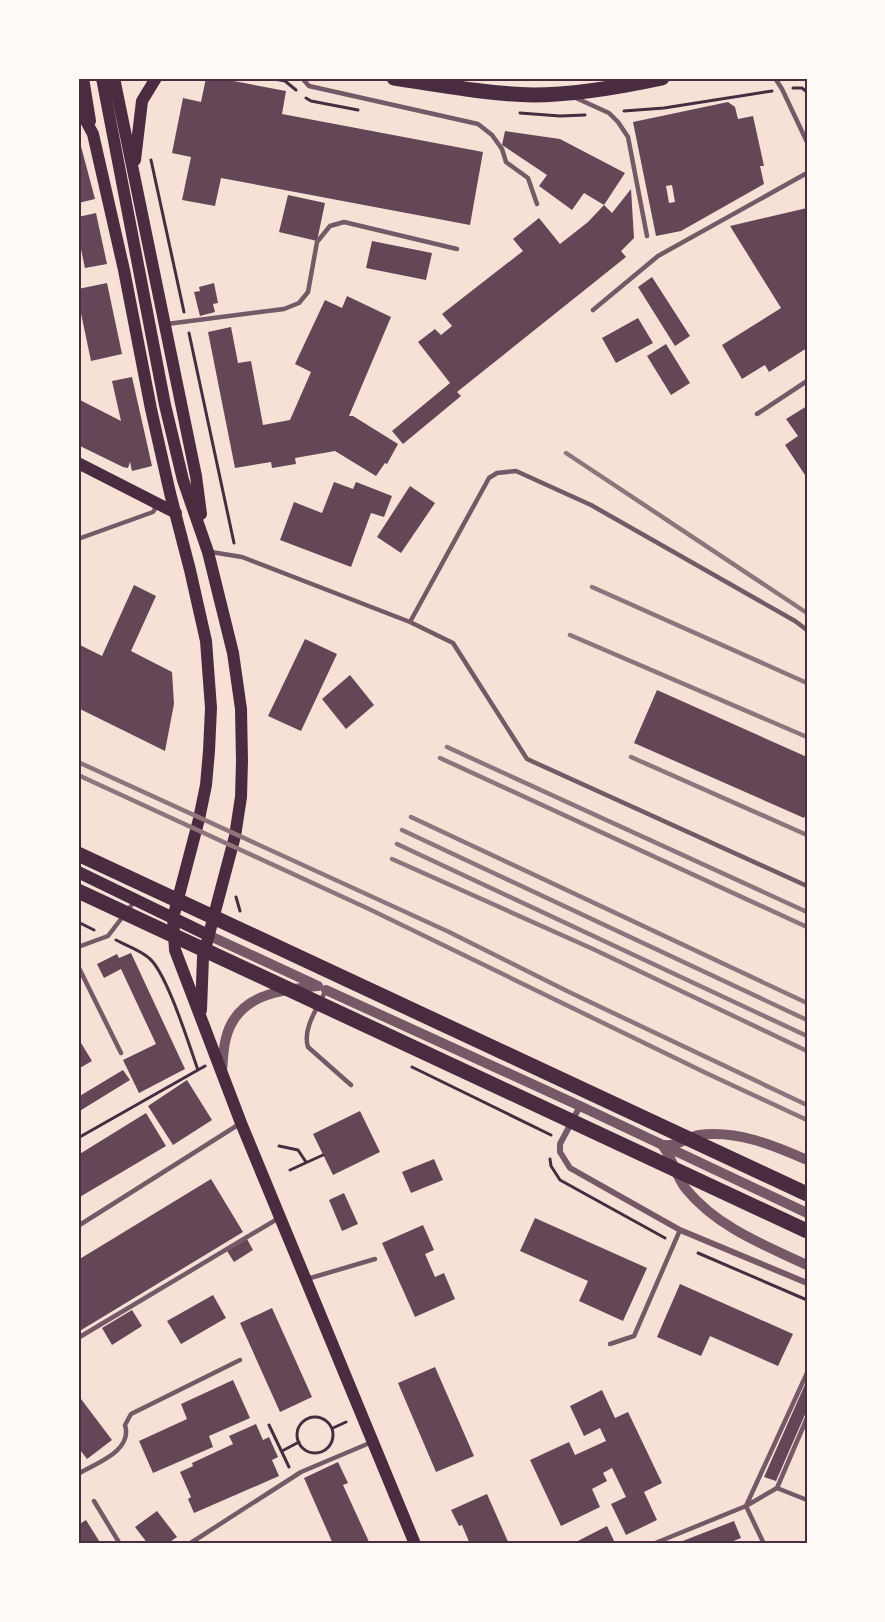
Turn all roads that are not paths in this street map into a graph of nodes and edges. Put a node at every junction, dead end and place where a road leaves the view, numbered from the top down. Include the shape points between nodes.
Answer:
1 (83, 78) edge
2 (156, 78) edge
3 (302, 78) edge
4 (394, 78) edge
5 (662, 78) edge
6 (775, 78) edge
7 (106, 80) edge
8 (562, 93) junction
9 (78, 106) edge
10 (93, 134) junction
11 (807, 142) edge
12 (134, 173) junction
13 (807, 173) edge
14 (537, 204) dead end
15 (647, 236) dead end
16 (457, 249) dead end
17 (593, 310) dead end
18 (164, 325) junction
19 (807, 381) edge
20 (758, 414) dead end
21 (78, 463) edge
22 (158, 504) junction
23 (176, 513) junction
24 (204, 536) junction
25 (78, 539) edge
26 (208, 552) junction
27 (410, 622) junction
28 (807, 630) edge
29 (78, 854) edge
30 (78, 872) edge
31 (807, 886) edge
32 (78, 891) edge
33 (136, 900) junction
34 (173, 918) junction
35 (208, 935) junction
36 (78, 947) edge
37 (78, 966) edge
38 (322, 988) junction
39 (201, 1017) junction
40 (121, 1053) dead end
41 (219, 1066) junction
42 (351, 1085) dead end
43 (580, 1106) junction
44 (241, 1123) junction
45 (661, 1145) junction
46 (807, 1160) edge
47 (807, 1194) edge
48 (807, 1213) edge
49 (280, 1218) junction
50 (78, 1226) edge
51 (680, 1230) junction
52 (807, 1231) edge
53 (375, 1259) dead end
54 (807, 1265) edge
55 (304, 1280) junction
56 (807, 1283) edge
57 (78, 1338) edge
58 (610, 1344) dead end
59 (240, 1360) dead end
60 (807, 1373) edge
61 (807, 1418) edge
62 (372, 1442) junction
63 (78, 1474) edge
64 (777, 1488) junction
65 (807, 1500) edge
66 (94, 1501) dead end
67 (746, 1506) junction
68 (120, 1544) edge
69 (189, 1544) edge
70 (415, 1544) edge
71 (653, 1544) edge
72 (764, 1544) edge

1 - 10 main road
2 - 12 main road via 140,107
3 - 14 lane via 309,86 478,124 492,135 506,162 528,178
4 - 8 main road via 501,93
5 - 8 main road
6 - 11 lane
7 - 12 main road
7 - 24 main road via 165,405 183,480
8 - 15 lane via 609,113 628,137
9 - 10 main road
10 - 23 main road
12 - 18 main road
13 - 17 lane via 658,256
16 - 18 lane via 344,222 330,226 317,242 308,292 299,303 284,309
18 - 24 main road via 196,476
19 - 20 lane
21 - 22 main road
22 - 23 main road
22 - 25 lane via 153,512
23 - 34 main road via 206,641 210,708 206,785
24 - 26 main road
26 - 27 lane via 242,558
26 - 35 main road via 233,652 241,709 242,761 235,836
27 - 28 lane via 489,478 516,471 591,505
27 - 31 lane via 453,643 527,759
29 - 47 main road
30 - 33 main road
32 - 52 main road
33 - 34 main road
33 - 36 lane via 108,936
34 - 35 main road
34 - 39 main road via 175,950
35 - 38 street
35 - 39 main road via 202,968
37 - 40 lane
38 - 41 street via 282,989 257,998 231,1025
38 - 42 lane via 308,1028 308,1047
38 - 43 street
39 - 41 main road
41 - 44 main road
43 - 45 street
43 - 51 street via 560,1144 563,1160 581,1175
44 - 49 main road
44 - 50 lane
45 - 46 street via 675,1145 698,1135 724,1134 755,1139
45 - 48 street
45 - 54 street via 686,1189 721,1221
49 - 55 main road
49 - 57 lane
51 - 56 street
51 - 58 lane via 634,1336
53 - 55 lane
55 - 62 main road
59 - 63 lane via 131,1414 124,1425 127,1433 122,1447
60 - 67 lane
61 - 64 lane
62 - 69 lane via 301,1472
62 - 70 main road
64 - 65 lane
64 - 67 lane
66 - 68 lane
67 - 71 lane
67 - 72 lane

